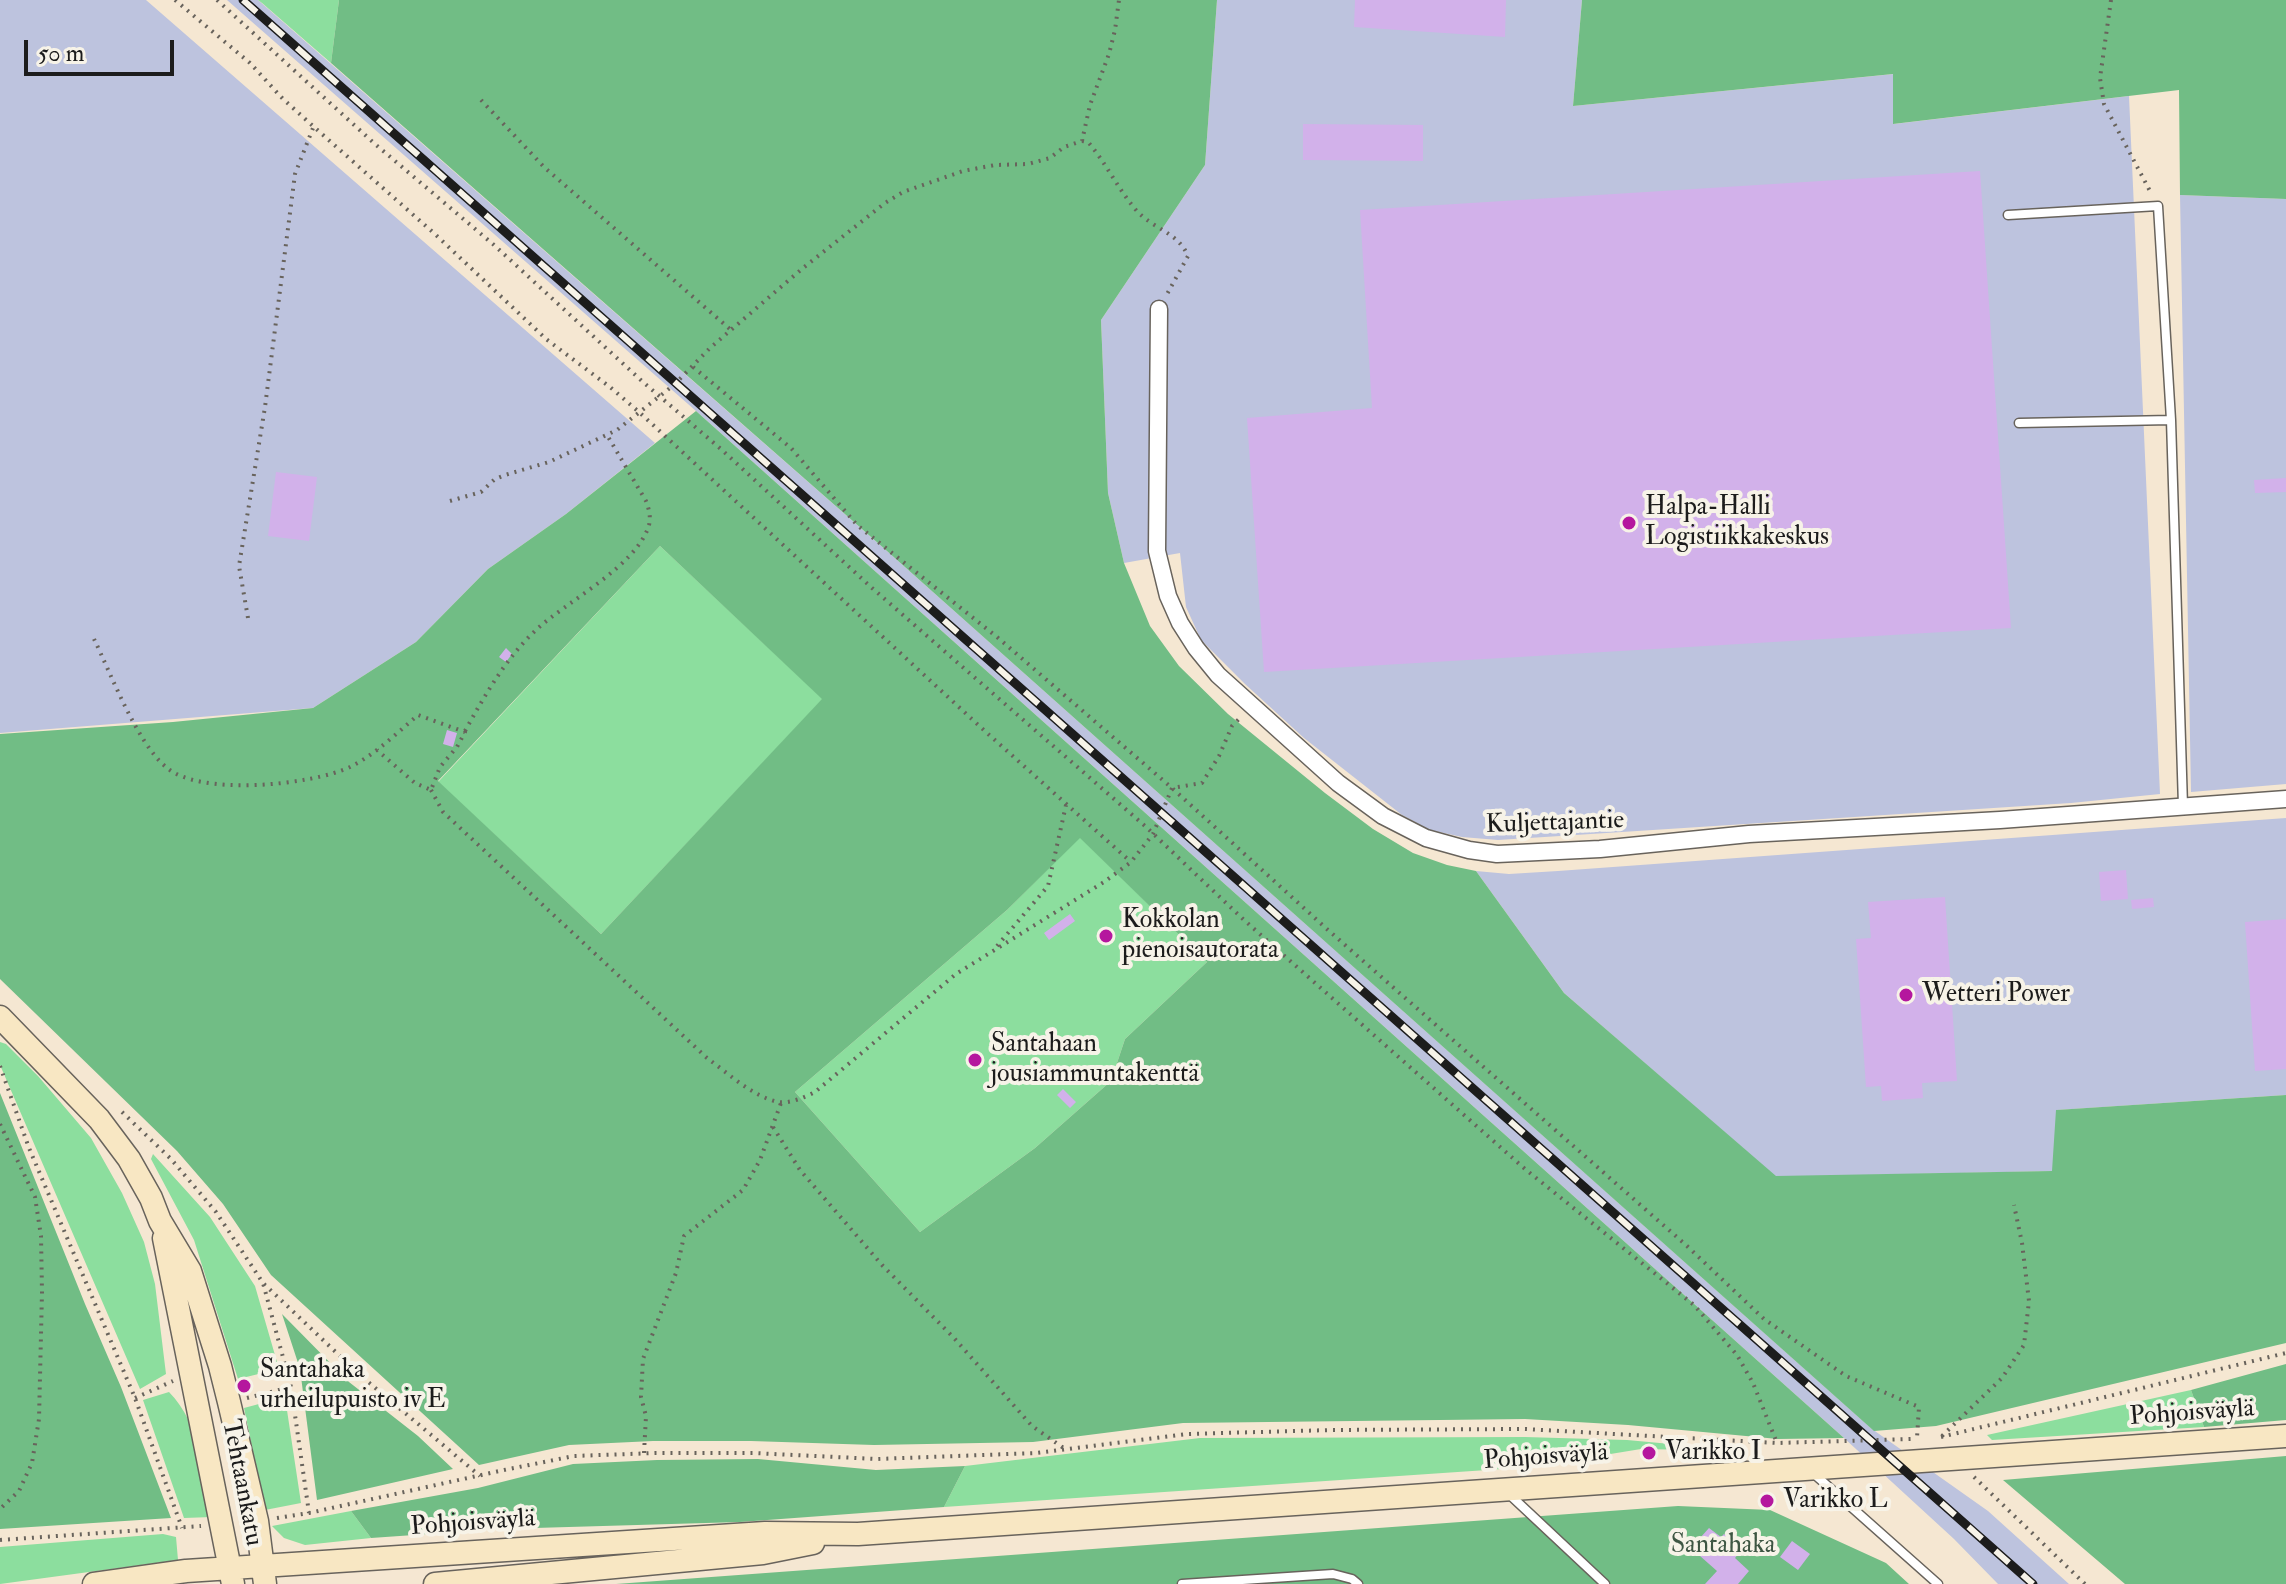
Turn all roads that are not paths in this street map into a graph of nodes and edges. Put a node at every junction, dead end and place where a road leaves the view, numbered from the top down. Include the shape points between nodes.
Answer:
1 (2008, 215) dead end
2 (1159, 309) road end
3 (2171, 420) junction
4 (2019, 423) dead end
5 (2286, 799) edge
6 (2183, 807) junction
7 (0, 1017) edge
8 (160, 1221) junction
9 (2286, 1436) edge
10 (1808, 1469) junction
11 (1504, 1489) junction
12 (858, 1534) junction
13 (264, 1575) edge
14 (232, 1576) edge
15 (94, 1584) edge
16 (435, 1584) edge
17 (1182, 1584) edge
18 (1358, 1584) edge
19 (1605, 1584) edge
20 (1938, 1584) edge

1 - 3 lane via 2158,206
2 - 6 street, Kuljettajantie via 1157,551 1180,623 1218,675 1338,783 1383,816 1426,838 1497,854
3 - 4 lane
3 - 6 lane
5 - 6 street, Kuljettajantie
7 - 8 main road, Tehtaankatu via 99,1119 129,1159
8 - 13 main road, Tehtaankatu via 190,1271 220,1366 257,1521
8 - 14 main road, Tehtaankatu
9 - 10 main road, Pohjoisväylä
10 - 11 main road, Pohjoisväylä
10 - 20 lane
11 - 12 main road, Pohjoisväylä
11 - 19 lane
12 - 13 main road, Pohjoisväylä via 765,1533
12 - 16 main road, Pohjoisväylä via 763,1553
13 - 14 main road, Pohjoisväylä
14 - 15 main road, Pohjoisväylä via 186,1571
17 - 18 lane via 1333,1574

